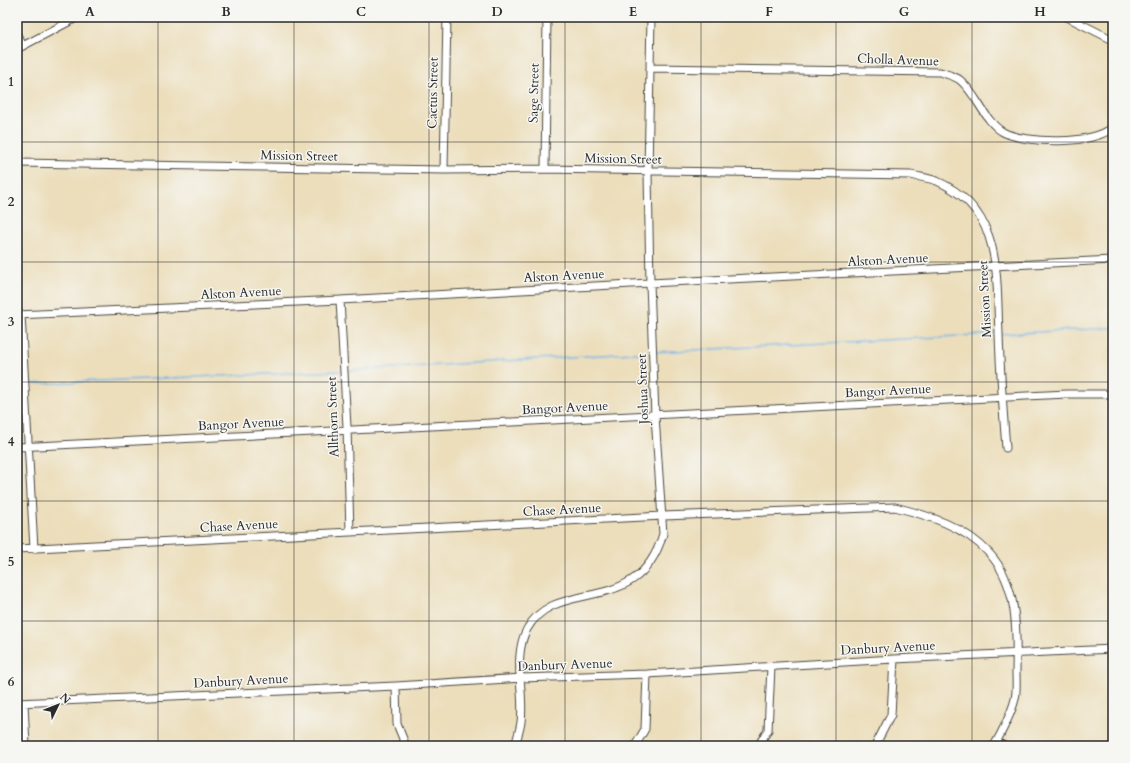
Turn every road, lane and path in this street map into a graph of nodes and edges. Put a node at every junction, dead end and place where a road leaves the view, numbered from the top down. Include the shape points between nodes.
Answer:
1 (78, 17) edge
2 (447, 17) edge
3 (547, 17) edge
4 (651, 17) edge
5 (1067, 17) edge
6 (17, 35) edge
7 (1113, 40) edge
8 (20, 48) edge
9 (651, 68) junction
10 (1113, 127) edge
11 (17, 163) edge
12 (545, 169) junction
13 (444, 170) junction
14 (648, 172) junction
15 (1113, 260) edge
16 (997, 266) junction
17 (650, 283) junction
18 (340, 300) junction
19 (19, 315) edge
20 (1113, 397) edge
21 (1002, 398) junction
22 (655, 416) junction
23 (346, 431) junction
24 (28, 446) junction
25 (17, 447) edge
26 (1006, 448) dead end
27 (663, 516) junction
28 (350, 532) junction
29 (34, 548) junction
30 (17, 549) edge
31 (1113, 649) edge
32 (1016, 654) junction
33 (894, 659) junction
34 (771, 667) junction
35 (647, 674) junction
36 (521, 678) junction
37 (396, 686) junction
38 (21, 703) edge
39 (996, 744) edge
40 (26, 746) edge
41 (406, 746) edge
42 (515, 746) edge
43 (635, 746) edge
44 (758, 746) edge
45 (875, 746) edge
46 (1004, 746) edge

1 - 8 street
2 - 13 street, Cactus Street
3 - 12 street, Sage Street
4 - 9 street, Joshua Street
5 - 7 street
6 - 8 street
9 - 10 street, Cholla Avenue via 940,72 959,79 1002,132 1022,139 1076,140 1108,132
9 - 14 street, Joshua Street
11 - 13 street, Mission Street
12 - 13 street, Mission Street
12 - 14 street, Mission Street
14 - 16 street, Mission Street via 911,174 937,181 957,192 975,209 989,233
14 - 17 street, Joshua Street
15 - 16 street, Alston Avenue
16 - 17 street, Alston Avenue
16 - 21 street, Mission Street
17 - 18 street, Alston Avenue
17 - 22 street, Joshua Street
18 - 19 street, Alston Avenue
18 - 23 street, Allthorn Street
19 - 24 street
20 - 21 street, Bangor Avenue via 1105,394 1068,394
21 - 22 street, Bangor Avenue
21 - 26 street, Mission Street
22 - 23 street, Bangor Avenue
22 - 27 street, Joshua Street
23 - 24 street, Bangor Avenue
23 - 28 street, Allthorn Street
24 - 25 street, Bangor Avenue
24 - 29 street
27 - 28 street, Chase Avenue
27 - 32 street, Chase Avenue via 895,507 931,516 964,531 989,553 1003,574 1012,599
27 - 36 street, Joshua Street via 663,534 658,550 642,573 611,590 557,602 535,617 522,638
28 - 29 street, Chase Avenue
29 - 30 street, Chase Avenue
31 - 32 street, Danbury Avenue
32 - 33 street, Danbury Avenue
32 - 39 street, Chase Avenue via 1015,698
33 - 34 street, Danbury Avenue
33 - 45 street via 890,715
34 - 35 street, Danbury Avenue
34 - 44 street via 768,730
35 - 36 street, Danbury Avenue
35 - 43 street via 645,729
36 - 37 street, Danbury Avenue
36 - 42 street, Joshua Street via 521,722
37 - 38 street, Danbury Avenue
37 - 41 street via 398,724
38 - 40 street
39 - 46 street

